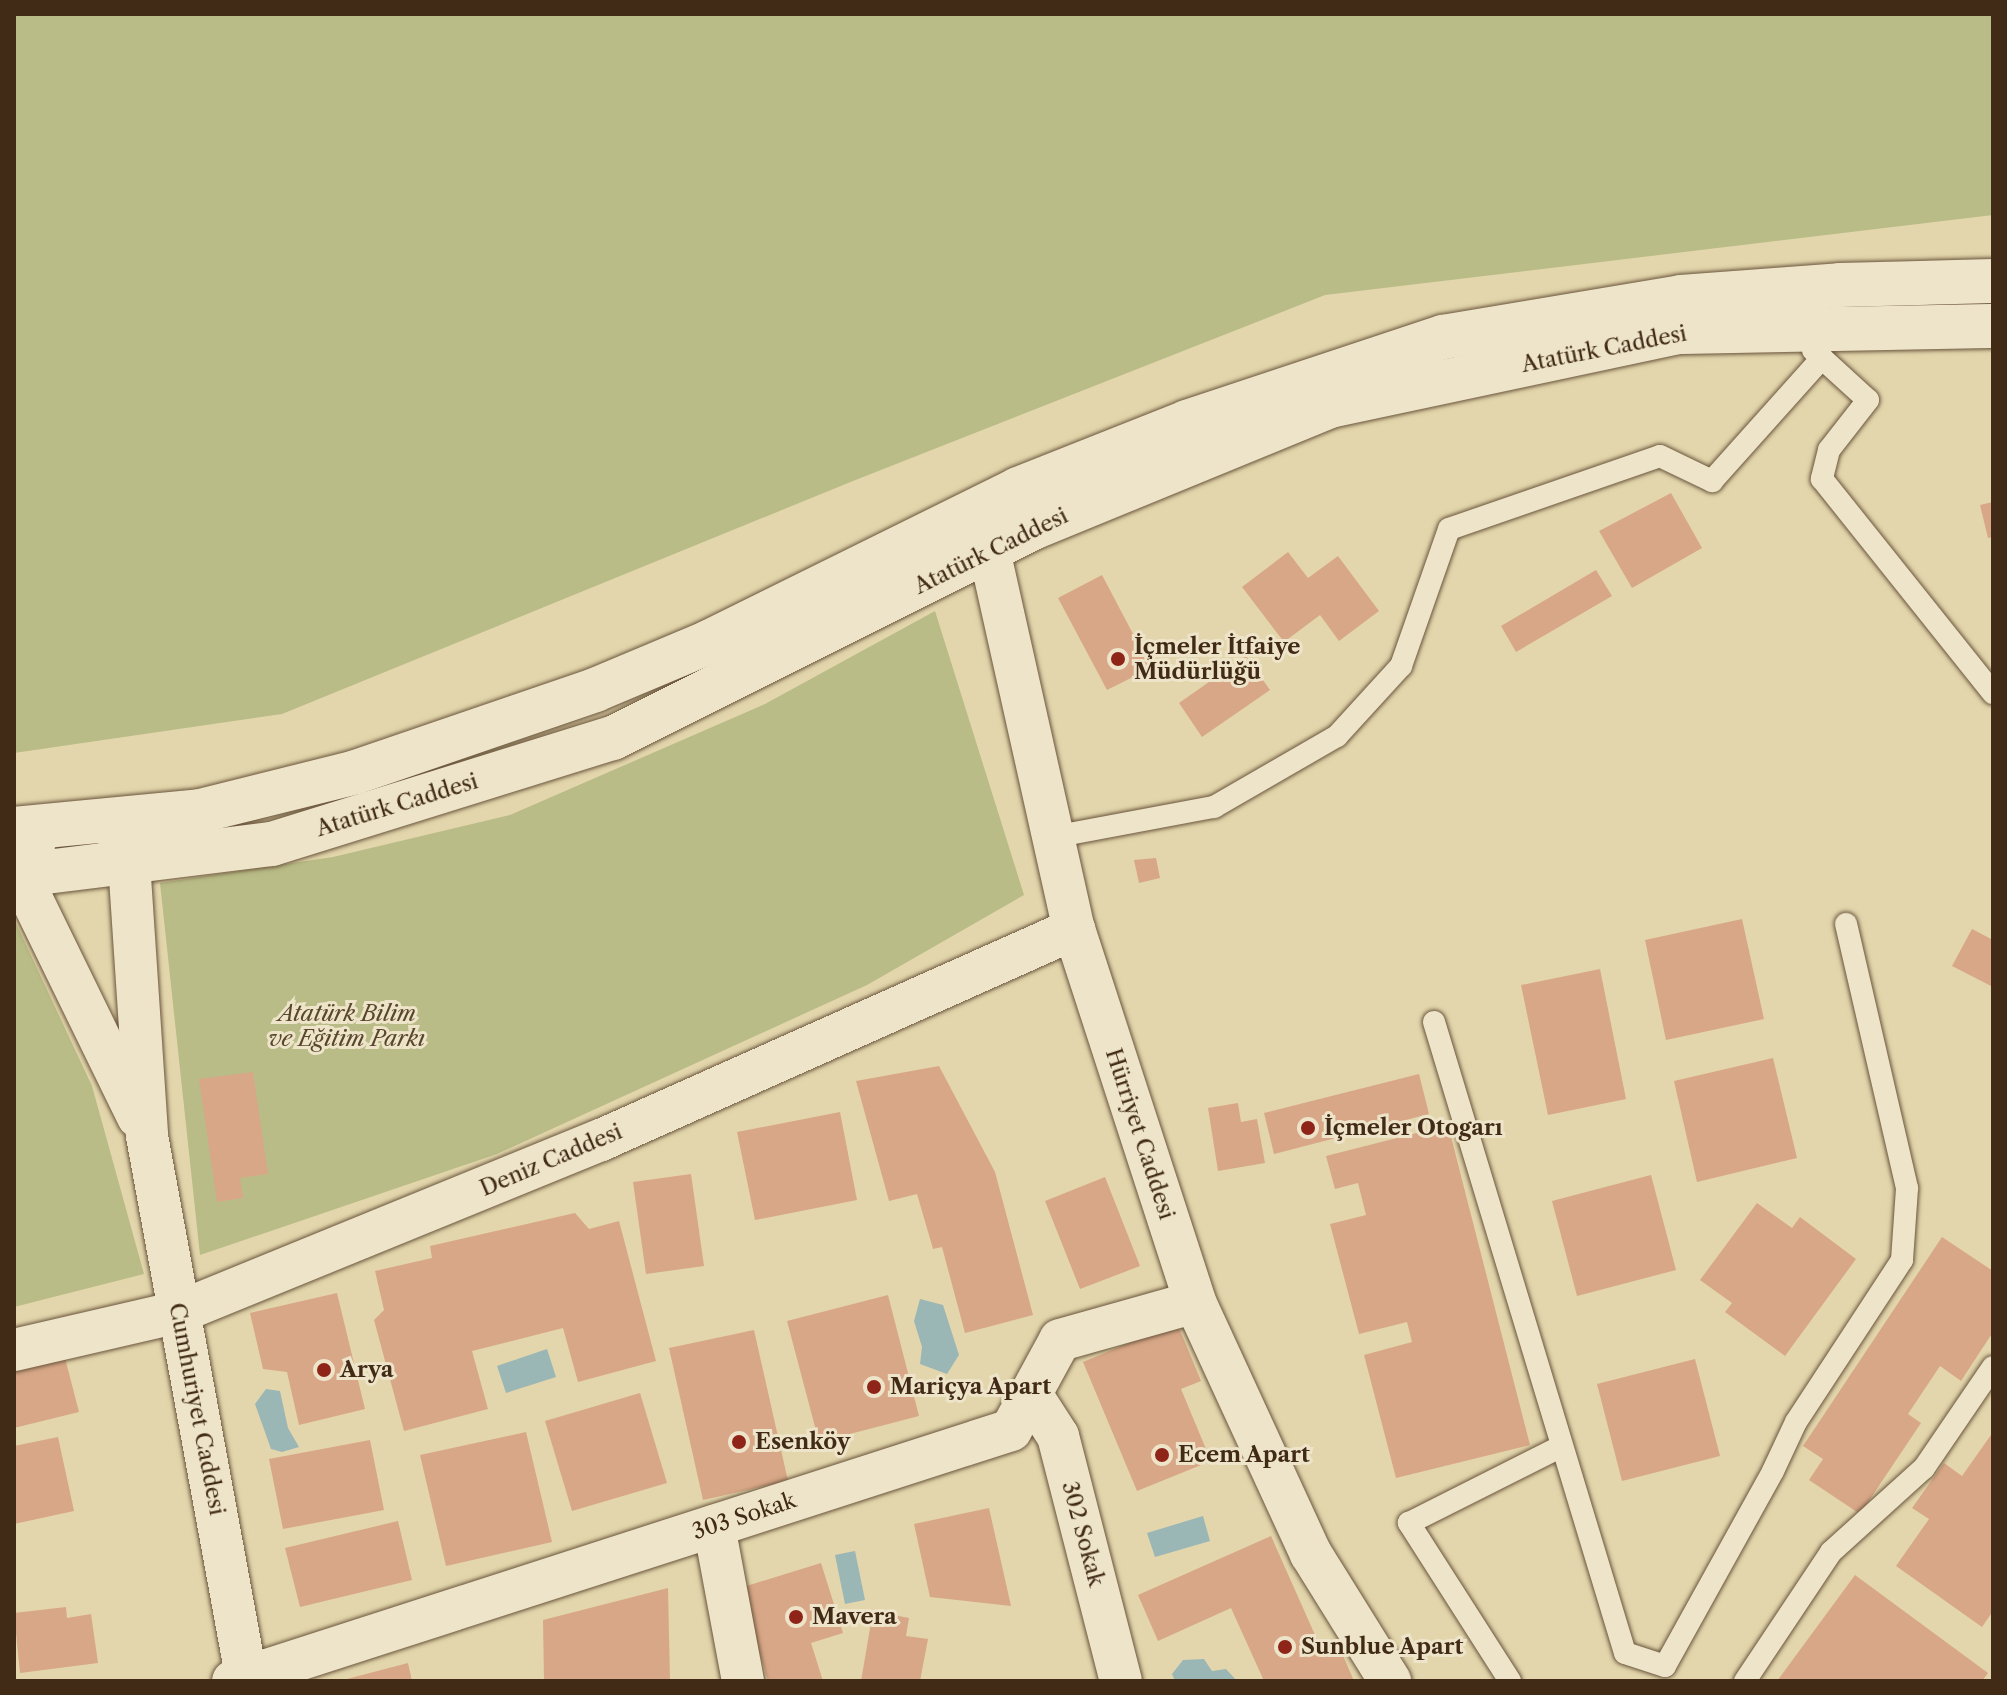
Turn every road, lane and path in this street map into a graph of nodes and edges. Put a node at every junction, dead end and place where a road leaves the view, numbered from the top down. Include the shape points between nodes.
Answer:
1 (1993, 281) edge
2 (1993, 326) edge
3 (1788, 328) junction
4 (1822, 358) junction
5 (989, 550) junction
6 (1993, 693) edge
7 (111, 820) junction
8 (29, 828) edge
9 (1053, 837) junction
10 (129, 862) junction
11 (17, 876) edge
12 (1846, 924) dead end
13 (1074, 929) junction
14 (1434, 1022) dead end
15 (147, 1136) junction
16 (1195, 1302) junction
17 (179, 1312) junction
18 (14, 1350) edge
19 (1993, 1367) edge
20 (1031, 1394) junction
21 (1562, 1446) junction
22 (714, 1526) junction
23 (243, 1680) edge
24 (743, 1681) edge
25 (1121, 1681) edge
26 (1390, 1681) edge
27 (1510, 1681) edge
28 (1745, 1681) edge

1 - 7 street, Atatürk Caddesi via 1681,297 1443,337 1187,422 1018,489 709,642 595,690 356,772 200,811
2 - 3 street, Atatürk Caddesi
3 - 4 lane
3 - 5 street, Atatürk Caddesi via 1679,332 1330,406
4 - 6 lane via 1868,400 1829,450 1822,479
4 - 9 lane via 1712,481 1660,456 1449,529 1401,666 1337,736 1214,807
5 - 9 street, Hürriyet Caddesi
5 - 10 street, Atatürk Caddesi via 613,738 272,844
7 - 8 street, Atatürk Caddesi
7 - 10 street, Cumhuriyet Caddesi
8 - 11 street
9 - 13 street, Hürriyet Caddesi
10 - 11 street, Atatürk Caddesi
10 - 15 street, Cumhuriyet Caddesi
11 - 15 street, Cumhuriyet Caddesi
12 - 21 lane via 1907,1188 1902,1260 1796,1422 1665,1666 1625,1653
13 - 16 street, Hürriyet Caddesi
13 - 17 street, Deniz Caddesi via 601,1140
14 - 21 lane
15 - 17 street, Cumhuriyet Caddesi
16 - 20 street, 303 Sokak via 1060,1340
16 - 26 street, Hürriyet Caddesi via 1311,1554
17 - 18 street, Deniz Caddesi
17 - 23 street, Cumhuriyet Caddesi
19 - 28 lane via 1924,1468 1831,1552
20 - 22 street, 303 Sokak via 1011,1430
20 - 25 street, 302 Sokak via 1058,1436
21 - 27 lane via 1409,1523
22 - 23 street, 303 Sokak
22 - 24 street

